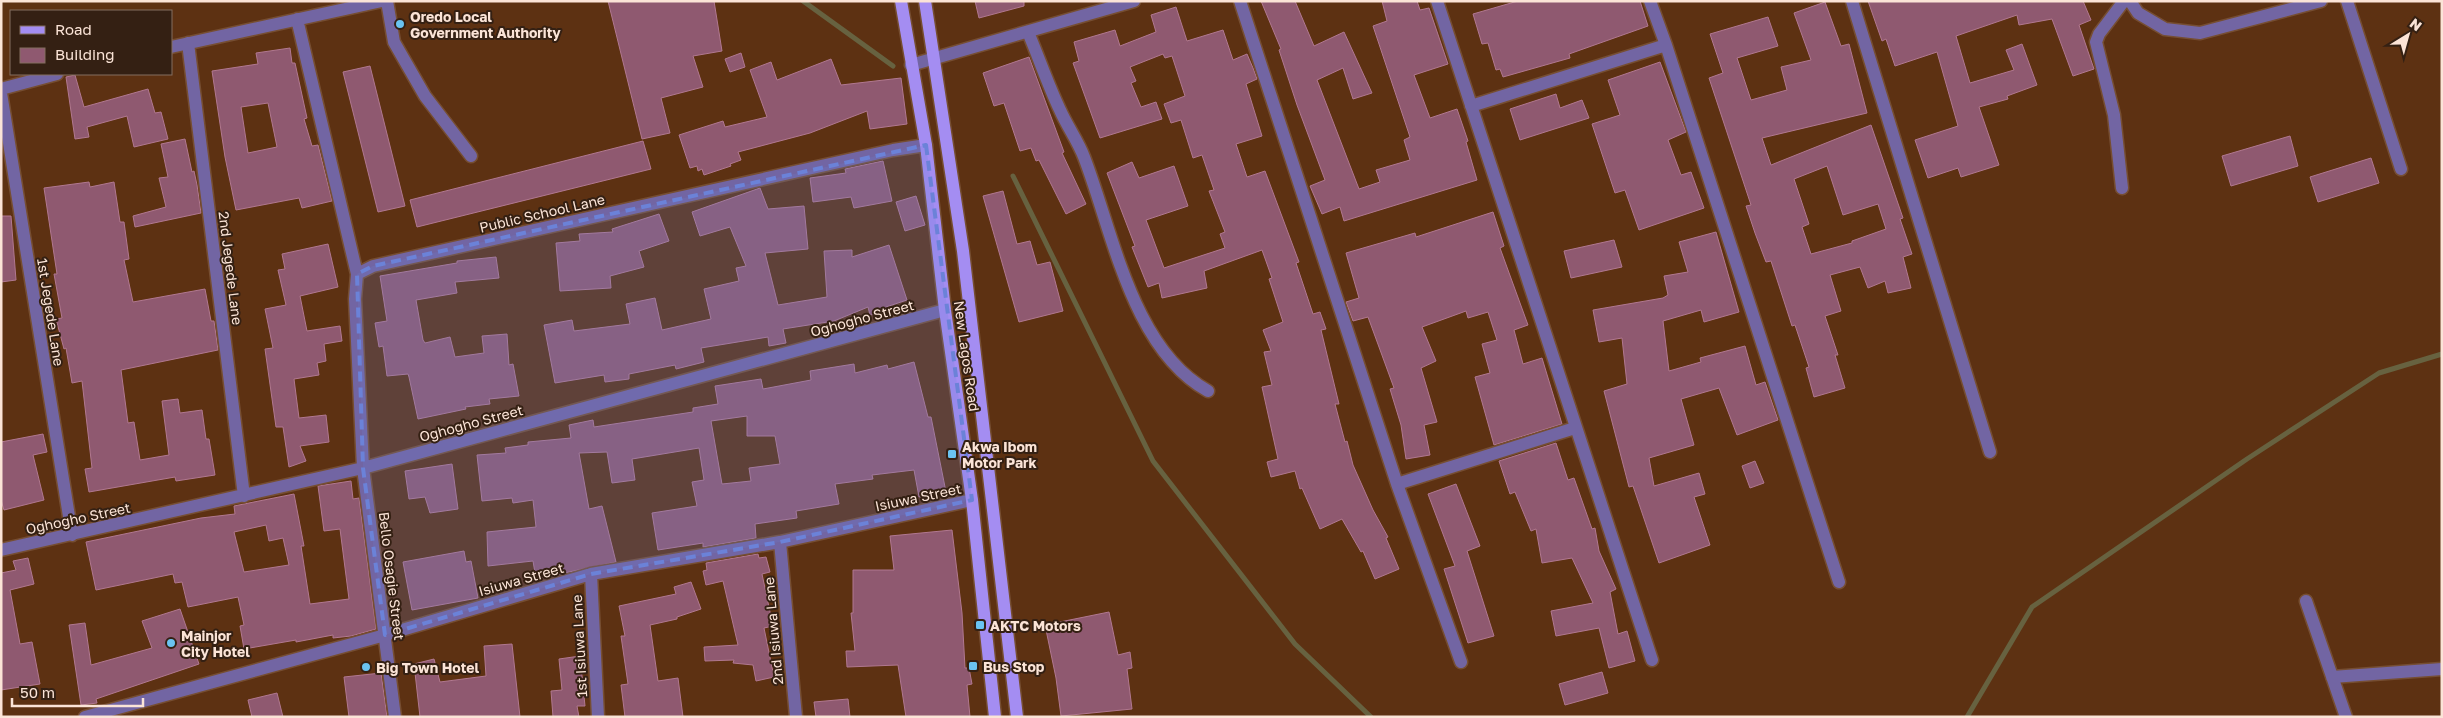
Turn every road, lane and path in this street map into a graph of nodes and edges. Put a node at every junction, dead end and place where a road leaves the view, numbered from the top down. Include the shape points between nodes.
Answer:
1 (382, 1) edge
2 (387, 1) edge
3 (901, 1) edge
4 (925, 1) edge
5 (1134, 1) edge
6 (1240, 1) edge
7 (1437, 1) edge
8 (1650, 1) edge
9 (1852, 1) edge
10 (2124, 1) edge
11 (2130, 1) edge
12 (2321, 1) edge
13 (2348, 1) edge
14 (297, 19) junction
15 (1028, 32) junction
16 (188, 43) junction
17 (1666, 45) junction
18 (172, 47) edge
19 (934, 59) junction
20 (911, 65) junction
21 (53, 75) edge
22 (1, 89) edge
23 (1, 93) edge
24 (1471, 106) junction
25 (926, 145) junction
26 (470, 156) dead end
27 (2401, 169) dead end
28 (2122, 188) dead end
29 (357, 274) junction
30 (945, 310) junction
31 (1208, 391) dead end
32 (1575, 428) junction
33 (1990, 452) dead end
34 (363, 468) junction
35 (1397, 484) junction
36 (244, 496) junction
37 (972, 500) junction
38 (72, 535) junction
39 (780, 542) junction
40 (1, 550) edge
41 (591, 574) junction
42 (1838, 582) dead end
43 (2306, 601) dead end
44 (385, 635) junction
45 (1652, 660) dead end
46 (1461, 662) dead end
47 (2442, 669) edge
48 (2332, 677) junction
49 (85, 717) edge
50 (395, 717) edge
51 (598, 717) edge
52 (796, 717) edge
53 (995, 717) edge
54 (1017, 717) edge
55 (2346, 717) edge

1 - 14 street
2 - 26 street via 394,42 425,96
3 - 20 main road, New Lagos Road
4 - 19 main road, New Lagos Road
5 - 15 street
6 - 35 street
7 - 24 street
8 - 17 street
9 - 33 street
10 - 28 street via 2096,42 2114,115
11 - 12 street via 2138,13 2164,29 2200,33
13 - 27 street
14 - 16 street
14 - 29 street
15 - 19 street
15 - 31 street via 1060,110 1083,154 1138,307 1173,362 1187,377
16 - 18 street
16 - 36 street, 2nd Jegede Lane
17 - 24 street
17 - 42 street
19 - 20 street
19 - 54 main road, New Lagos Road via 963,251
20 - 25 main road, New Lagos Road
21 - 22 street
23 - 38 street, 1st Jegede Lane
24 - 32 street
25 - 29 street, Public School Lane via 373,266
25 - 30 main road, New Lagos Road
29 - 34 street via 355,299
30 - 34 street, Oghogho Street
30 - 37 main road, New Lagos Road
32 - 35 street
32 - 45 street
34 - 36 street, Oghogho Street
34 - 44 street, Bello Osagie Street
35 - 46 street
36 - 38 street, Oghogho Street
37 - 39 street, Isiuwa Street
37 - 53 main road, New Lagos Road
38 - 40 street, Oghogho Street
39 - 41 street, Isiuwa Street
39 - 52 street, 2nd Isiuwa Lane
41 - 44 street, Isiuwa Street
41 - 51 street, 1st Isiuwa Lane
43 - 48 street
44 - 49 street, Isiuwa Street
44 - 50 street, Bello Osagie Street
47 - 48 street
48 - 55 street

